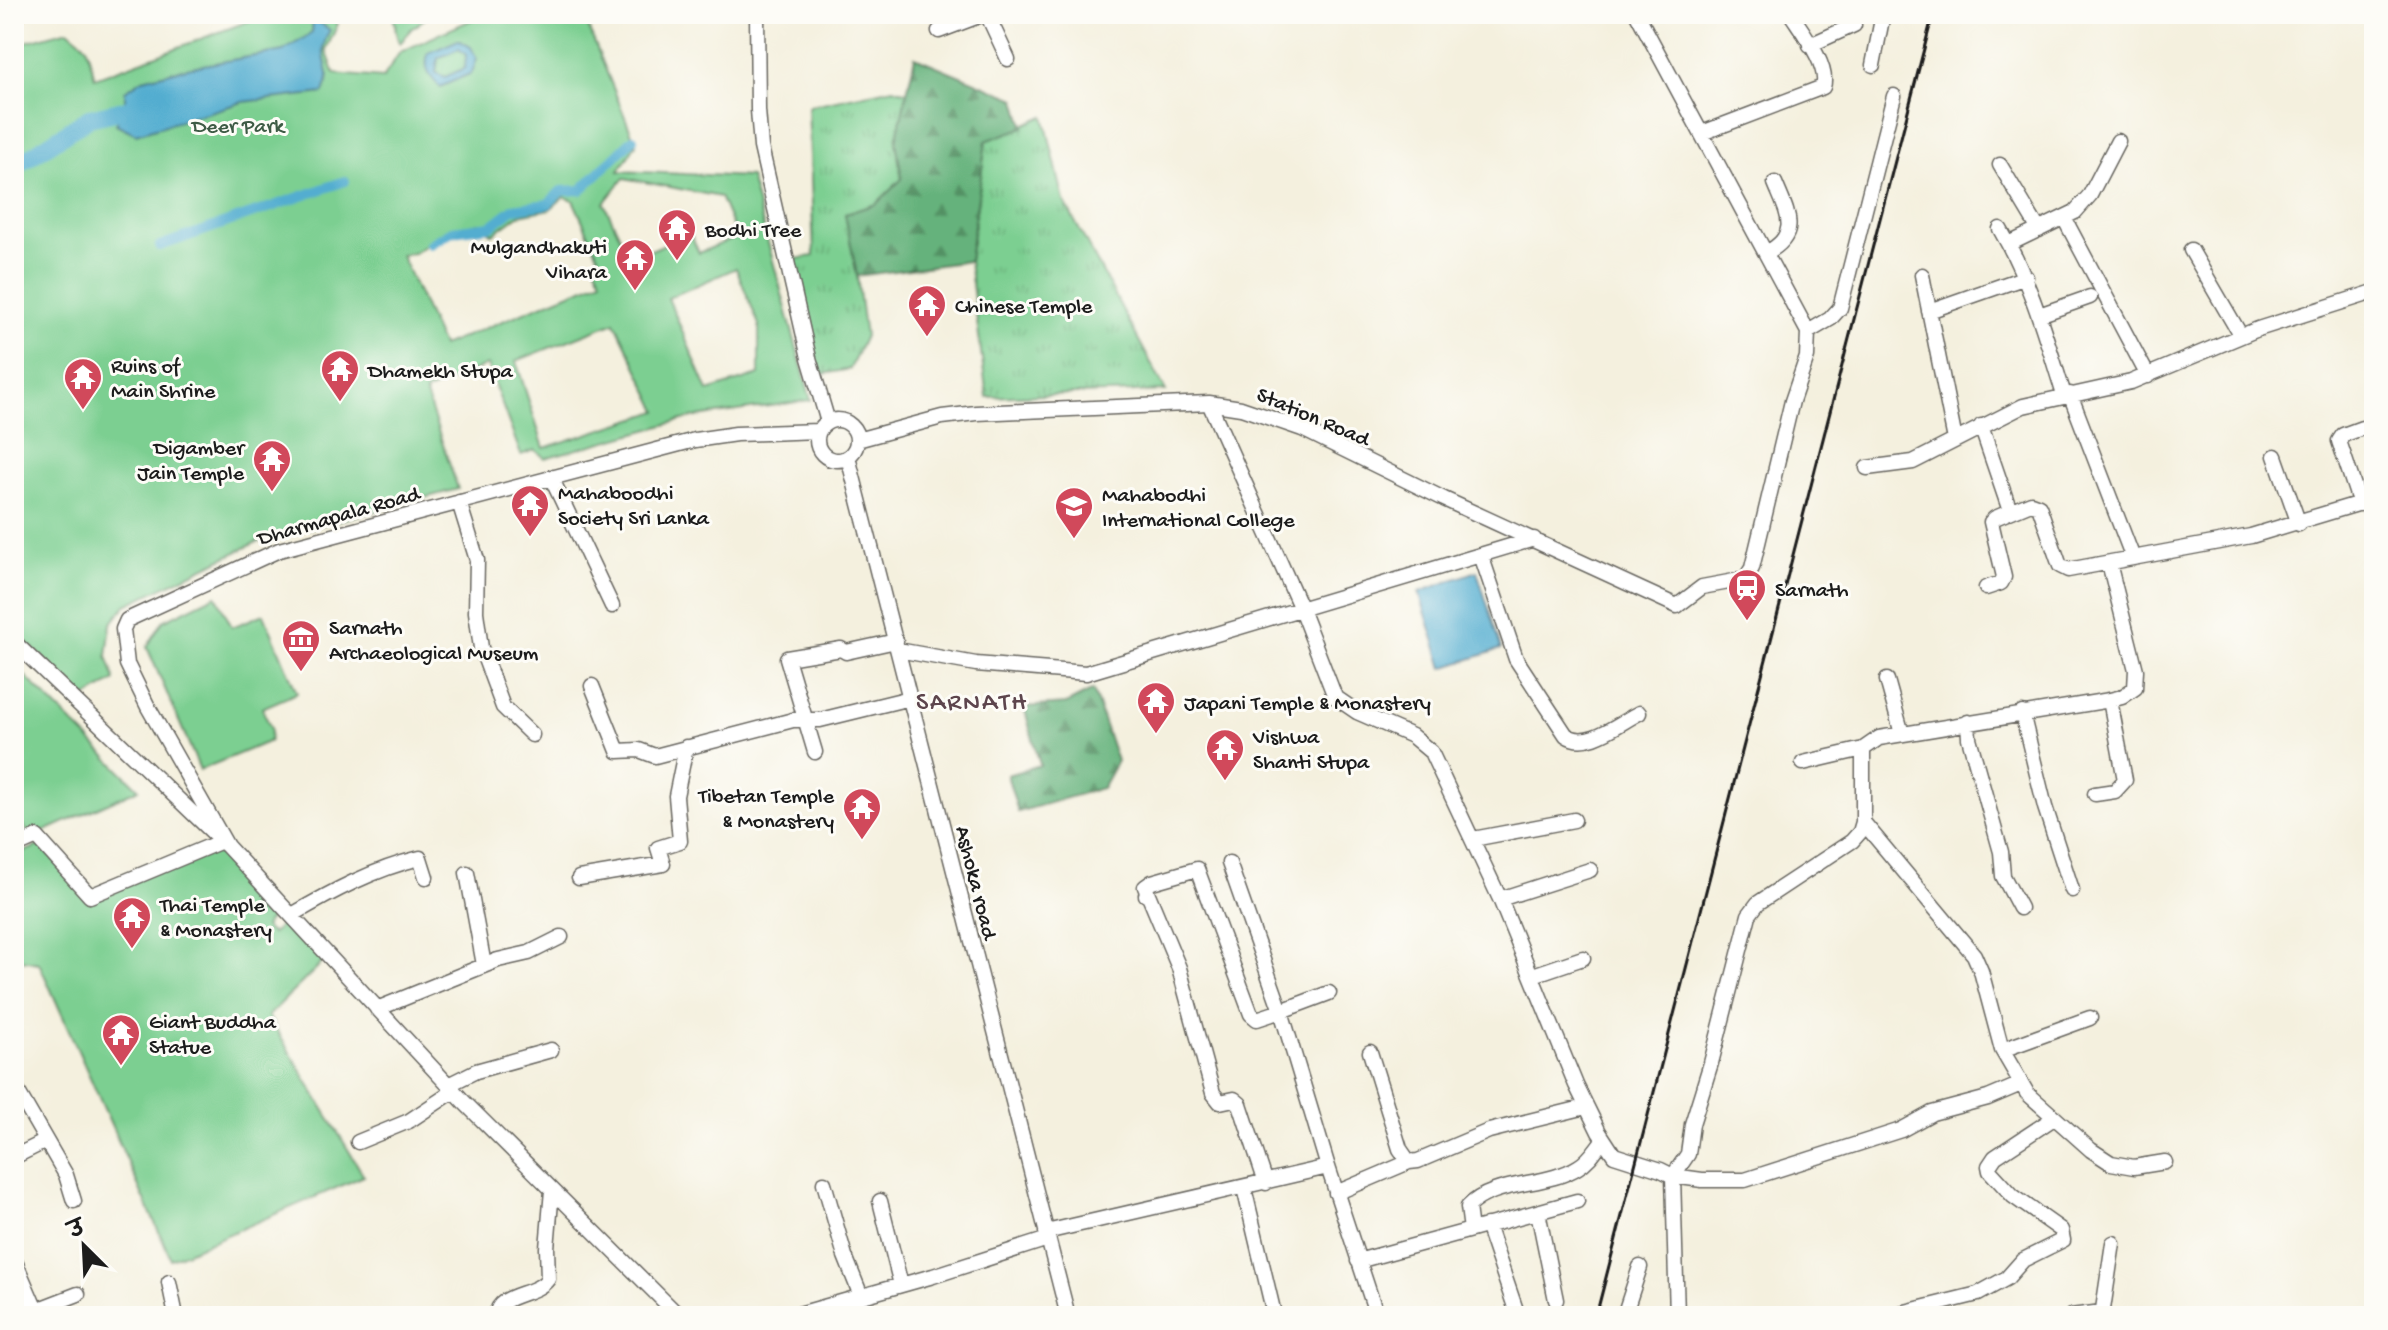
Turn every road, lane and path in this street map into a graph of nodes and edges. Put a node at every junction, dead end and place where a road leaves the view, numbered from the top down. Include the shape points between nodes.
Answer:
1 (757, 14) edge
2 (985, 14) edge
3 (1637, 14) edge
4 (1791, 14) edge
5 (1883, 14) edge
6 (1854, 25) dead end
7 (939, 31) dead end
8 (1810, 45) junction
9 (1008, 59) dead end
10 (1873, 65) dead end
11 (1894, 96) dead end
12 (1702, 133) junction
13 (2118, 141) dead end
14 (2000, 165) dead end
15 (1775, 183) dead end
16 (2064, 218) junction
17 (2000, 229) dead end
18 (2039, 230) junction
19 (2009, 244) junction
20 (2191, 250) dead end
21 (1766, 253) junction
22 (1922, 275) dead end
23 (2026, 277) junction
24 (2374, 292) edge
25 (2090, 297) dead end
26 (1929, 311) junction
27 (2039, 315) junction
28 (1808, 332) junction
29 (2241, 336) junction
30 (2148, 376) junction
31 (2067, 395) junction
32 (1209, 403) junction
33 (823, 426) junction
34 (1981, 426) junction
35 (2362, 428) dead end
36 (857, 440) junction
37 (1955, 440) junction
38 (2275, 456) dead end
39 (848, 457) junction
40 (1867, 468) dead end
41 (551, 477) junction
42 (459, 502) junction
43 (2367, 502) edge
44 (2010, 511) junction
45 (2299, 524) junction
46 (1534, 539) junction
47 (1481, 555) junction
48 (2133, 558) junction
49 (2109, 563) junction
50 (1986, 588) dead end
51 (612, 606) dead end
52 (1301, 609) junction
53 (14, 642) edge
54 (897, 645) junction
55 (1887, 680) dead end
56 (592, 686) dead end
57 (910, 698) junction
58 (2110, 700) junction
59 (1639, 713) dead end
60 (2022, 713) junction
61 (806, 719) junction
62 (1968, 722) junction
63 (1902, 734) junction
64 (532, 735) dead end
65 (686, 747) junction
66 (1863, 749) junction
67 (815, 752) dead end
68 (1803, 763) dead end
69 (2095, 794) dead end
70 (1574, 820) dead end
71 (1863, 822) junction
72 (1473, 839) junction
73 (225, 844) junction
74 (14, 847) edge
75 (1229, 863) dead end
76 (1590, 870) dead end
77 (467, 873) dead end
78 (426, 877) dead end
79 (579, 878) dead end
80 (2072, 890) dead end
81 (1500, 899) junction
82 (2020, 908) dead end
83 (292, 915) junction
84 (561, 937) dead end
85 (1583, 958) dead end
86 (484, 965) junction
87 (1533, 975) junction
88 (1329, 993) dead end
89 (377, 1009) junction
90 (1281, 1011) junction
91 (2090, 1018) dead end
92 (551, 1050) dead end
93 (2002, 1050) junction
94 (1370, 1052) dead end
95 (2021, 1084) junction
96 (14, 1085) edge
97 (451, 1088) junction
98 (1586, 1107) junction
99 (2054, 1118) junction
100 (1603, 1140) junction
101 (46, 1141) junction
102 (358, 1142) dead end
103 (14, 1157) edge
104 (1409, 1162) junction
105 (2165, 1162) dead end
106 (1328, 1167) junction
107 (1673, 1176) junction
108 (824, 1183) dead end
109 (1266, 1183) junction
110 (1244, 1188) junction
111 (552, 1190) junction
112 (1336, 1193) junction
113 (74, 1201) dead end
114 (880, 1201) dead end
115 (1577, 1201) dead end
116 (1538, 1212) junction
117 (1487, 1225) junction
118 (1471, 1230) junction
119 (1047, 1236) junction
120 (2113, 1243) dead end
121 (14, 1259) edge
122 (1358, 1261) junction
123 (1640, 1267) dead end
124 (169, 1282) dead end
125 (901, 1285) junction
126 (78, 1294) dead end
127 (857, 1298) junction
128 (1556, 1300) dead end
129 (36, 1310) junction
130 (813, 1313) edge
131 (1901, 1313) dead end
132 (1274, 1314) dead end
133 (2102, 1314) edge
134 (21, 1316) edge
135 (176, 1316) edge
136 (496, 1316) edge
137 (679, 1316) edge
138 (792, 1316) edge
139 (860, 1316) edge
140 (1068, 1316) edge
141 (1377, 1316) edge
142 (1518, 1316) edge
143 (1624, 1316) edge
144 (1677, 1316) edge
145 (2071, 1316) edge

1 - 33 street via 761,147
2 - 7 street
2 - 9 street
3 - 12 street
4 - 8 street
5 - 10 street
6 - 8 street
8 - 12 street via 1825,75 1823,87
11 - 28 street via 1840,308
12 - 21 street
13 - 16 street via 2090,195
14 - 18 street
15 - 21 street via 1789,228 1784,242
16 - 18 street
16 - 30 street
17 - 19 street
18 - 19 street
19 - 23 street
20 - 29 street
21 - 28 street
22 - 26 street
23 - 26 street
23 - 27 street
24 - 29 street
25 - 27 street
26 - 37 street
27 - 31 street
28 - 46 street, Station Road via 1807,357 1745,579 1702,587 1677,606
29 - 30 street
30 - 31 street
31 - 34 street via 2023,406
31 - 48 street
32 - 36 street, Station Road via 965,414
32 - 46 street, Station Road via 1302,429
32 - 52 street
33 - 36 street via 834,420 847,422
33 - 39 street via 816,444 823,456 835,461
33 - 41 street, Dharmapala Road via 713,436
34 - 37 street
34 - 44 street
35 - 43 street via 2339,441
36 - 39 street
37 - 40 street via 1913,462
38 - 45 street
39 - 54 street, Ashoka road
41 - 42 street, Dharmapala Road
41 - 51 street
42 - 64 street via 477,560 481,648 503,707
42 - 73 street, Dharmapala Road via 279,550 127,620 127,664
43 - 45 street
44 - 49 street via 2037,504 2065,570
44 - 50 street via 1991,522 2004,577
45 - 48 street
46 - 47 street
47 - 52 street
47 - 59 street via 1516,659 1566,735 1587,740
48 - 49 street
49 - 58 street via 2137,680 2130,693
52 - 54 street via 1086,673 976,664
52 - 72 street via 1335,697 1421,742 1438,763
53 - 73 street
54 - 57 street, Ashoka road
54 - 61 street via 787,658
55 - 63 street
56 - 65 street via 618,751 655,756
57 - 61 street
57 - 119 street, Ashoka road
58 - 60 street
58 - 69 street via 2125,780 2115,791
60 - 62 street
60 - 80 street
61 - 65 street
61 - 67 street
62 - 63 street
62 - 82 street via 2003,876
63 - 66 street via 1879,738
65 - 79 street via 676,796 680,841 658,848 663,864
66 - 68 street
66 - 71 street
70 - 72 street
71 - 93 street via 1974,955
71 - 107 street via 1852,841 1753,908 1688,1154
72 - 81 street
73 - 74 street via 90,896 37,837
73 - 83 street
75 - 90 street
76 - 81 street
77 - 86 street
78 - 83 street via 420,858 399,863
81 - 87 street
83 - 89 street
84 - 86 street via 529,953
85 - 87 street
86 - 89 street
87 - 98 street
88 - 90 street
89 - 97 street
90 - 106 street
90 - 109 street via 1257,1019 1251,1014 1197,869 1145,887 1182,977 1213,1093 1220,1102 1234,1099 1240,1104
91 - 93 street
92 - 97 street via 476,1071
93 - 95 street
94 - 104 street via 1400,1149
95 - 99 street
95 - 107 street via 1932,1113 1901,1130 1745,1180
96 - 101 street
97 - 102 street via 414,1118
97 - 111 street
98 - 100 street
98 - 104 street via 1489,1131
99 - 105 street via 2119,1166
99 - 131 street via 1989,1166 2013,1196 2061,1230 2063,1240 2023,1260 2007,1278 1978,1294
100 - 107 street via 1614,1155
100 - 118 street via 1581,1166 1562,1176 1475,1199 1468,1207
101 - 103 street
101 - 113 street
104 - 112 street
106 - 109 street
106 - 112 street
107 - 144 street
108 - 127 street
109 - 110 street
110 - 119 street
110 - 132 street
111 - 136 street via 548,1279 535,1290 503,1301
111 - 137 street
112 - 122 street
114 - 125 street
115 - 116 street
116 - 117 street
116 - 128 street
117 - 118 street
117 - 142 street
118 - 122 street
119 - 125 street
119 - 140 street, Ashoka road
120 - 133 street
121 - 129 street
122 - 141 street
123 - 143 street
124 - 135 street
125 - 127 street
126 - 129 street
127 - 130 street
127 - 139 street
129 - 134 street
130 - 138 street
133 - 145 street

